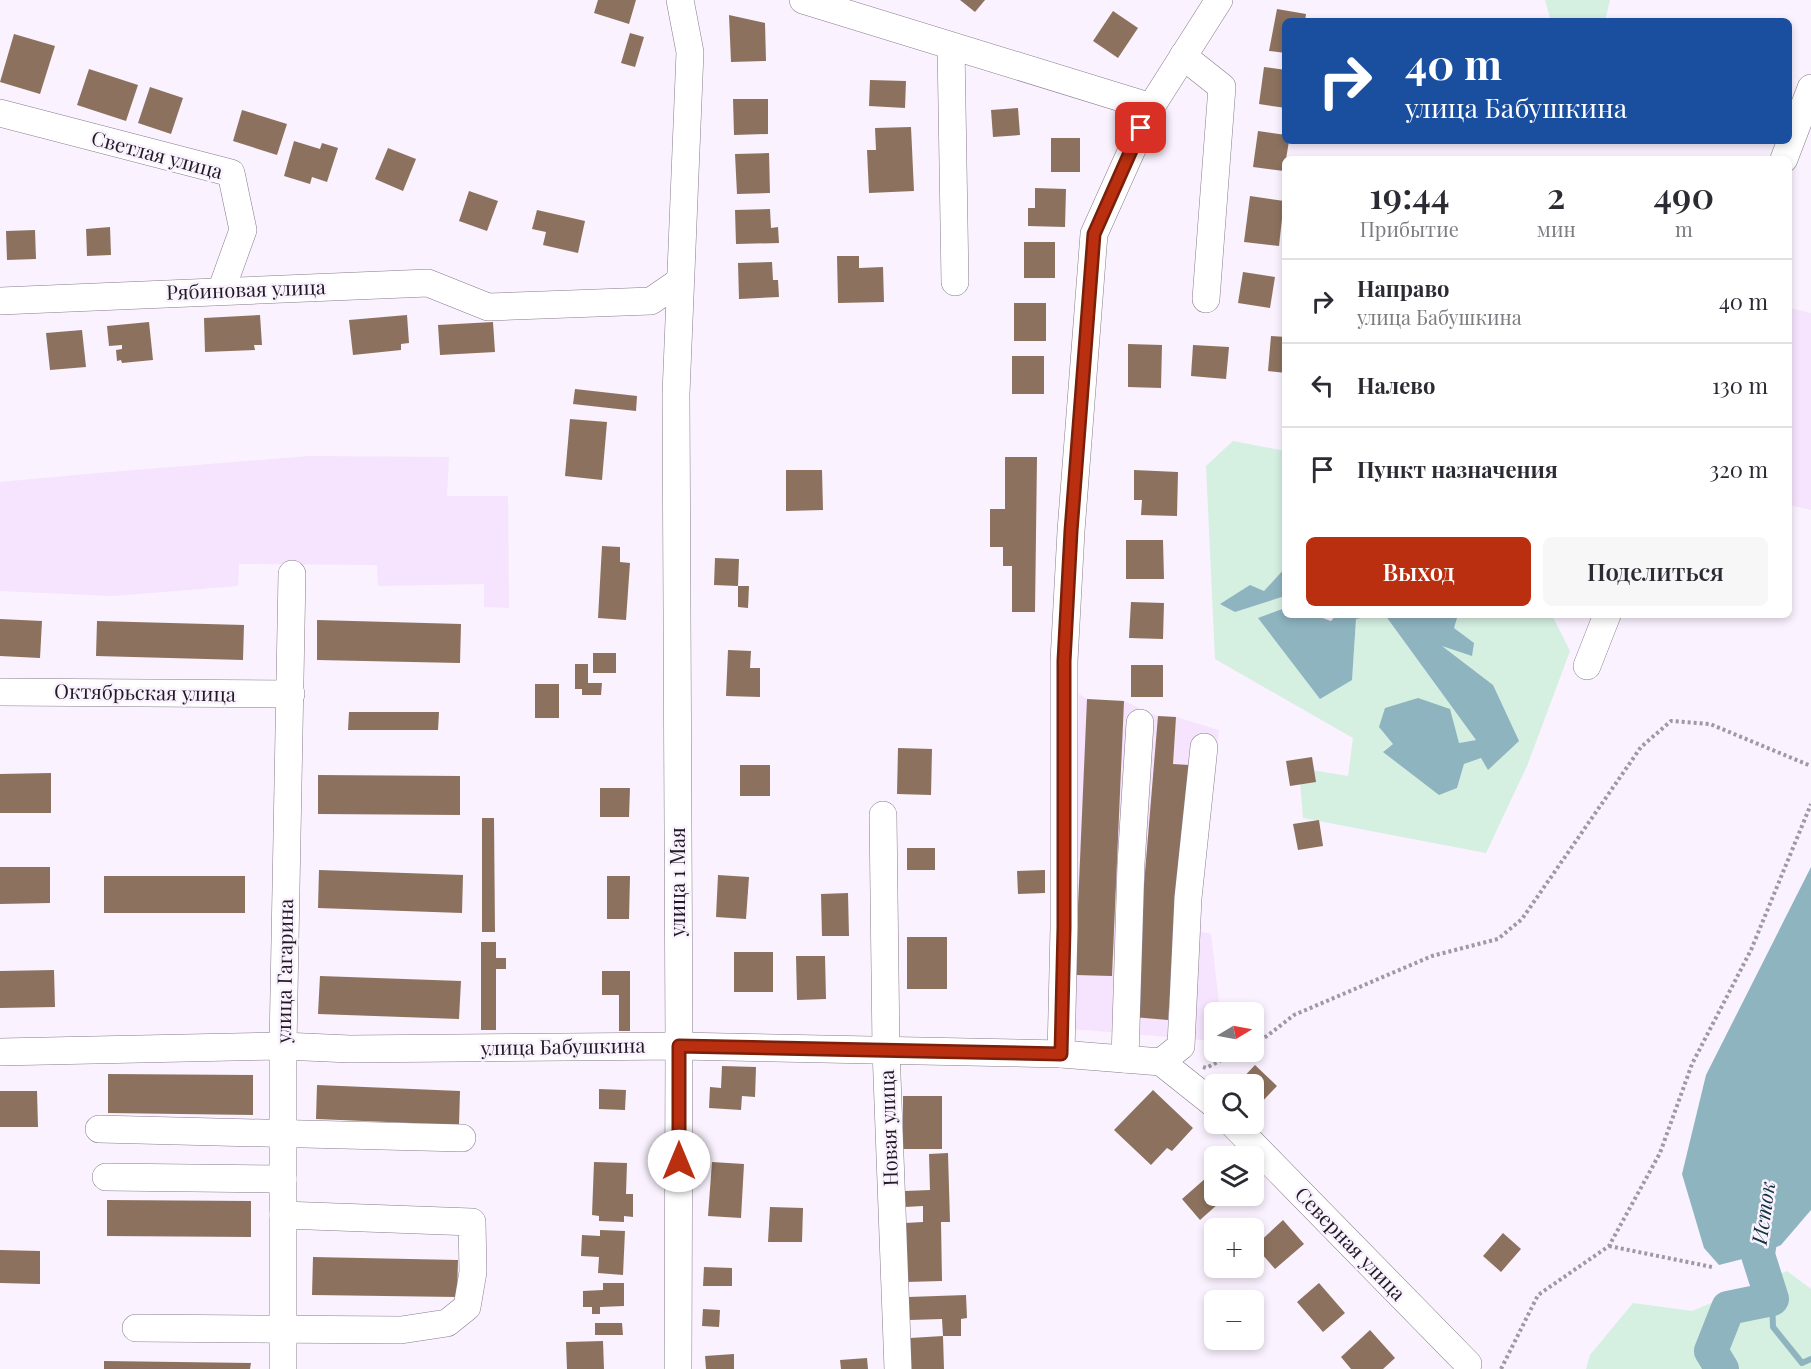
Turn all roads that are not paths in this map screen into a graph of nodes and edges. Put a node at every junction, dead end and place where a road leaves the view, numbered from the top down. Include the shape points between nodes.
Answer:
1 (680, 0) edge
2 (802, 0) edge
3 (1219, 0) edge
4 (871, 9) edge
5 (951, 46) junction
6 (1183, 56) junction
7 (1811, 88) edge
8 (1151, 107) junction
9 (0, 113) edge
10 (1792, 138) edge
11 (680, 281) junction
12 (955, 282) dead end
13 (221, 291) junction
14 (1206, 299) dead end
15 (0, 301) edge
16 (292, 574) dead end
17 (1606, 618) edge
18 (1587, 666) dead end
19 (0, 692) edge
20 (291, 694) junction
21 (1140, 723) dead end
22 (1204, 747) dead end
23 (883, 815) dead end
24 (283, 1046) junction
25 (679, 1046) junction
26 (886, 1049) junction
27 (0, 1052) edge
28 (1061, 1054) junction
29 (1125, 1059) junction
30 (1161, 1062) junction
31 (1204, 1096) edge
32 (99, 1129) dead end
33 (283, 1134) junction
34 (1243, 1134) edge
35 (462, 1138) dead end
36 (106, 1177) dead end
37 (283, 1179) junction
38 (283, 1215) junction
39 (136, 1328) dead end
40 (283, 1329) junction
41 (1468, 1364) dead end
42 (283, 1369) edge
43 (678, 1369) edge
44 (898, 1369) edge

1 - 11 street, улица 1 Мая via 690,52
2 - 4 street
3 - 6 street
4 - 5 street
5 - 8 street
5 - 12 street
6 - 8 street
6 - 14 street via 1222,87
7 - 10 street
8 - 28 street via 1094,234 1064,661
9 - 13 street, Светлая улица via 231,173 243,230
11 - 13 street, Рябиновая улица via 651,301 488,307 428,283
11 - 25 street, улица 1 Мая via 676,394
13 - 15 street, Рябиновая улица
16 - 20 street, улица Гагарина
17 - 18 street
19 - 20 street, Октябрьская улица
20 - 24 street, улица Гагарина
21 - 29 street
22 - 30 street via 1188,897 1181,1046
23 - 26 street, Новая улица
24 - 25 street, улица Бабушкина
24 - 27 street, улица Бабушкина
24 - 33 street, улица Гагарина
25 - 26 street, улица Бабушкина
25 - 43 street, улица 1 Мая
26 - 28 street, улица Бабушкина
26 - 44 street, Новая улица
28 - 29 street, улица Бабушкина
29 - 30 street, улица Бабушкина
30 - 31 street
32 - 33 street
33 - 35 street
33 - 37 street, улица Гагарина
34 - 41 street, Северная улица
36 - 37 street
37 - 38 street, улица Гагарина
38 - 40 street, улица Гагарина
38 - 40 street via 472,1222 473,1272 467,1307 447,1323 401,1330
39 - 40 street
40 - 42 street, улица Гагарина

